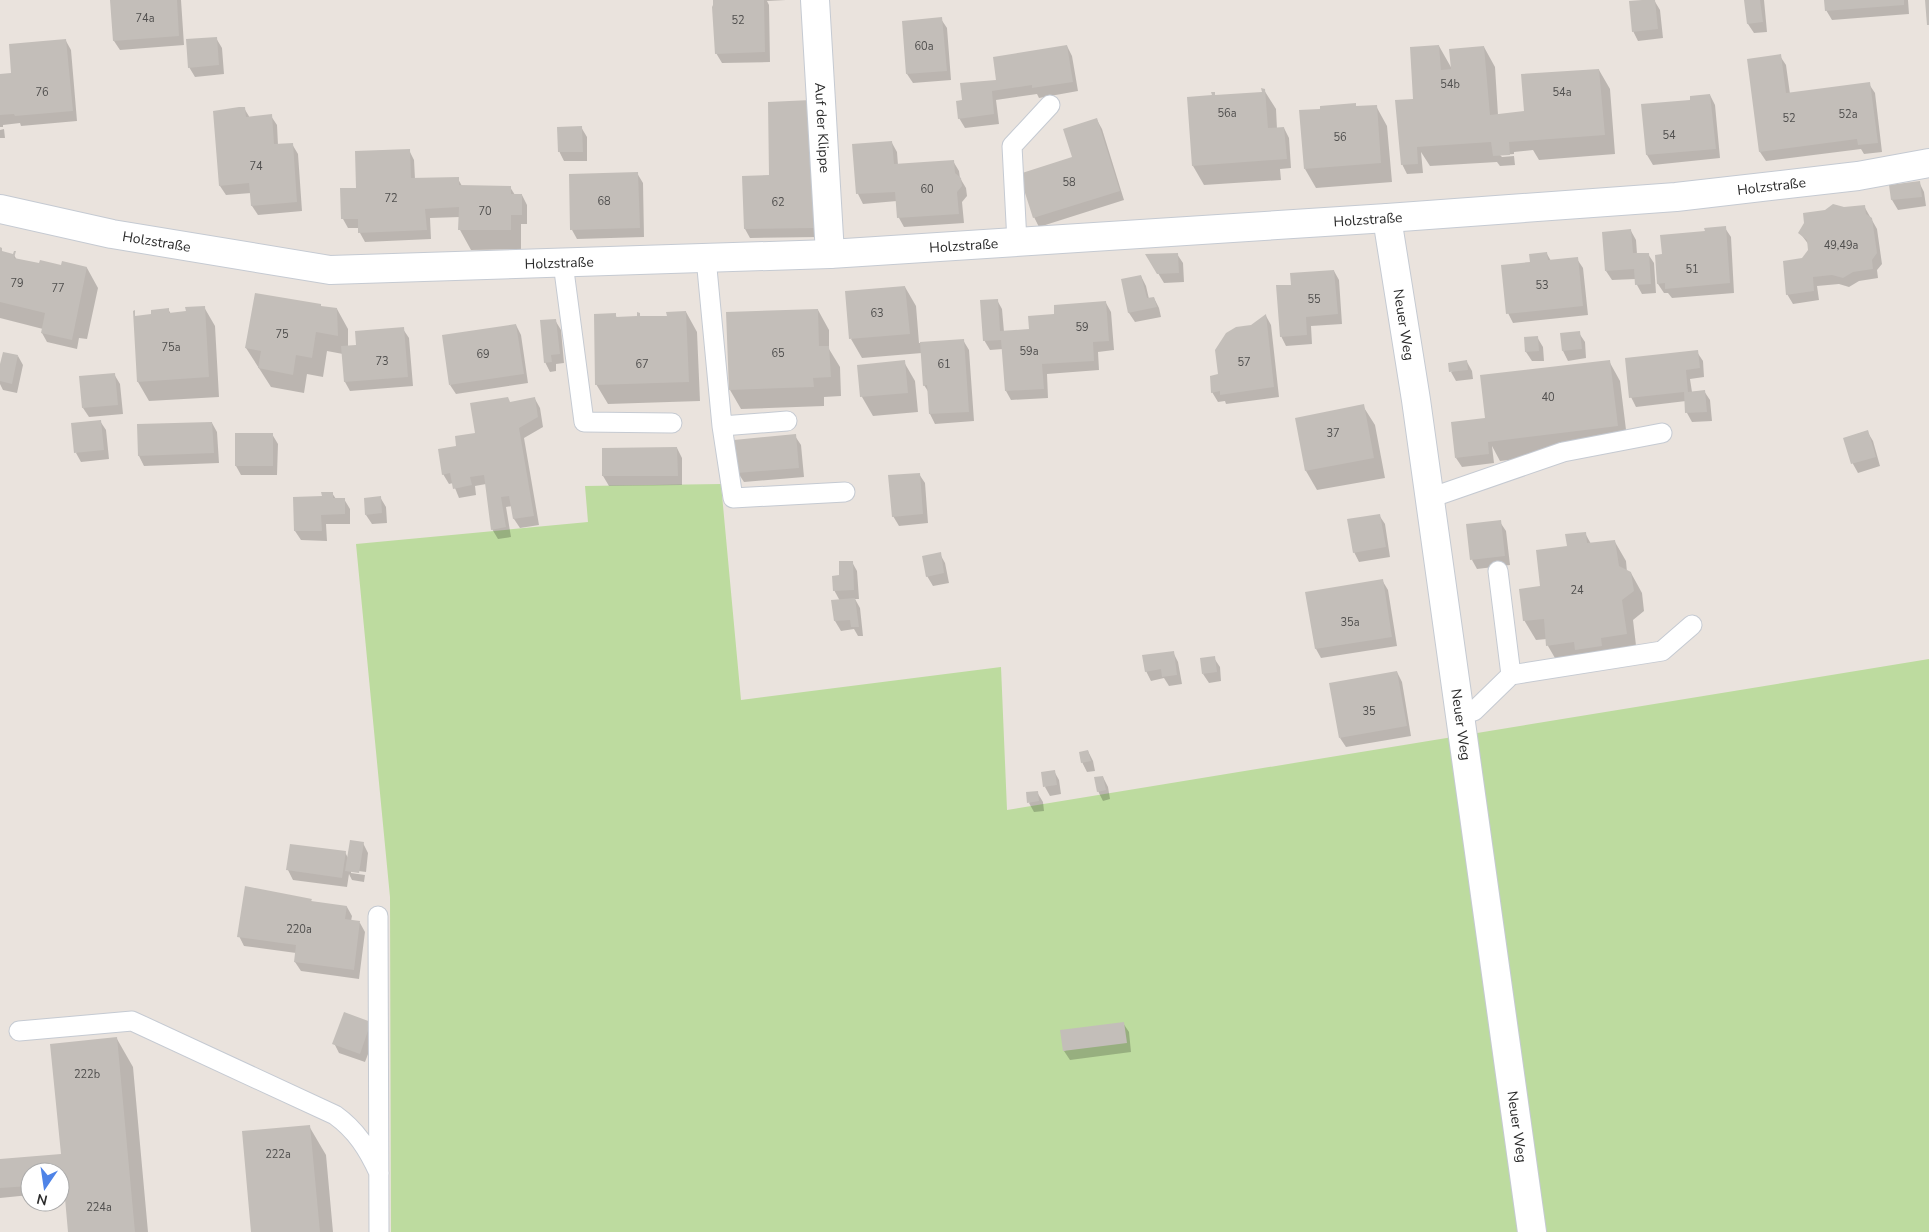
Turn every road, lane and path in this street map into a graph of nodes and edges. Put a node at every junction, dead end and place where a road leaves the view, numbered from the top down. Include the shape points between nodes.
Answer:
1 (815, 0) edge
2 (1050, 105) dead end
3 (1929, 163) edge
4 (0, 209) edge
5 (1387, 218) junction
6 (1017, 242) junction
7 (830, 254) junction
8 (706, 258) junction
9 (563, 263) junction
10 (787, 421) dead end
11 (672, 423) dead end
12 (722, 426) junction
13 (1662, 433) dead end
14 (845, 492) dead end
15 (1430, 498) junction
16 (1498, 571) dead end
17 (1692, 625) dead end
18 (1511, 675) junction
19 (1460, 714) junction
20 (378, 916) dead end
21 (19, 1031) dead end
22 (379, 1173) junction
23 (379, 1232) edge
24 (1532, 1232) edge

1 - 7 street, Auf der Klippe
2 - 6 lane via 1012,146
3 - 5 street, Holzstraße via 1858,176 1676,197
4 - 9 street, Holzstraße via 112,234 330,270
5 - 6 street, Holzstraße
5 - 15 street, Neuer Weg
6 - 7 street, Holzstraße
7 - 8 street, Holzstraße
8 - 9 street, Holzstraße
8 - 12 lane
9 - 11 lane via 584,422
10 - 12 lane
12 - 14 lane via 733,498
13 - 15 lane via 1563,452
15 - 19 street, Neuer Weg
16 - 18 lane
17 - 18 lane via 1662,651
18 - 19 lane via 1474,711
19 - 24 street, Neuer Weg
20 - 22 lane
21 - 22 lane via 132,1021 335,1115 356,1132
22 - 23 lane

